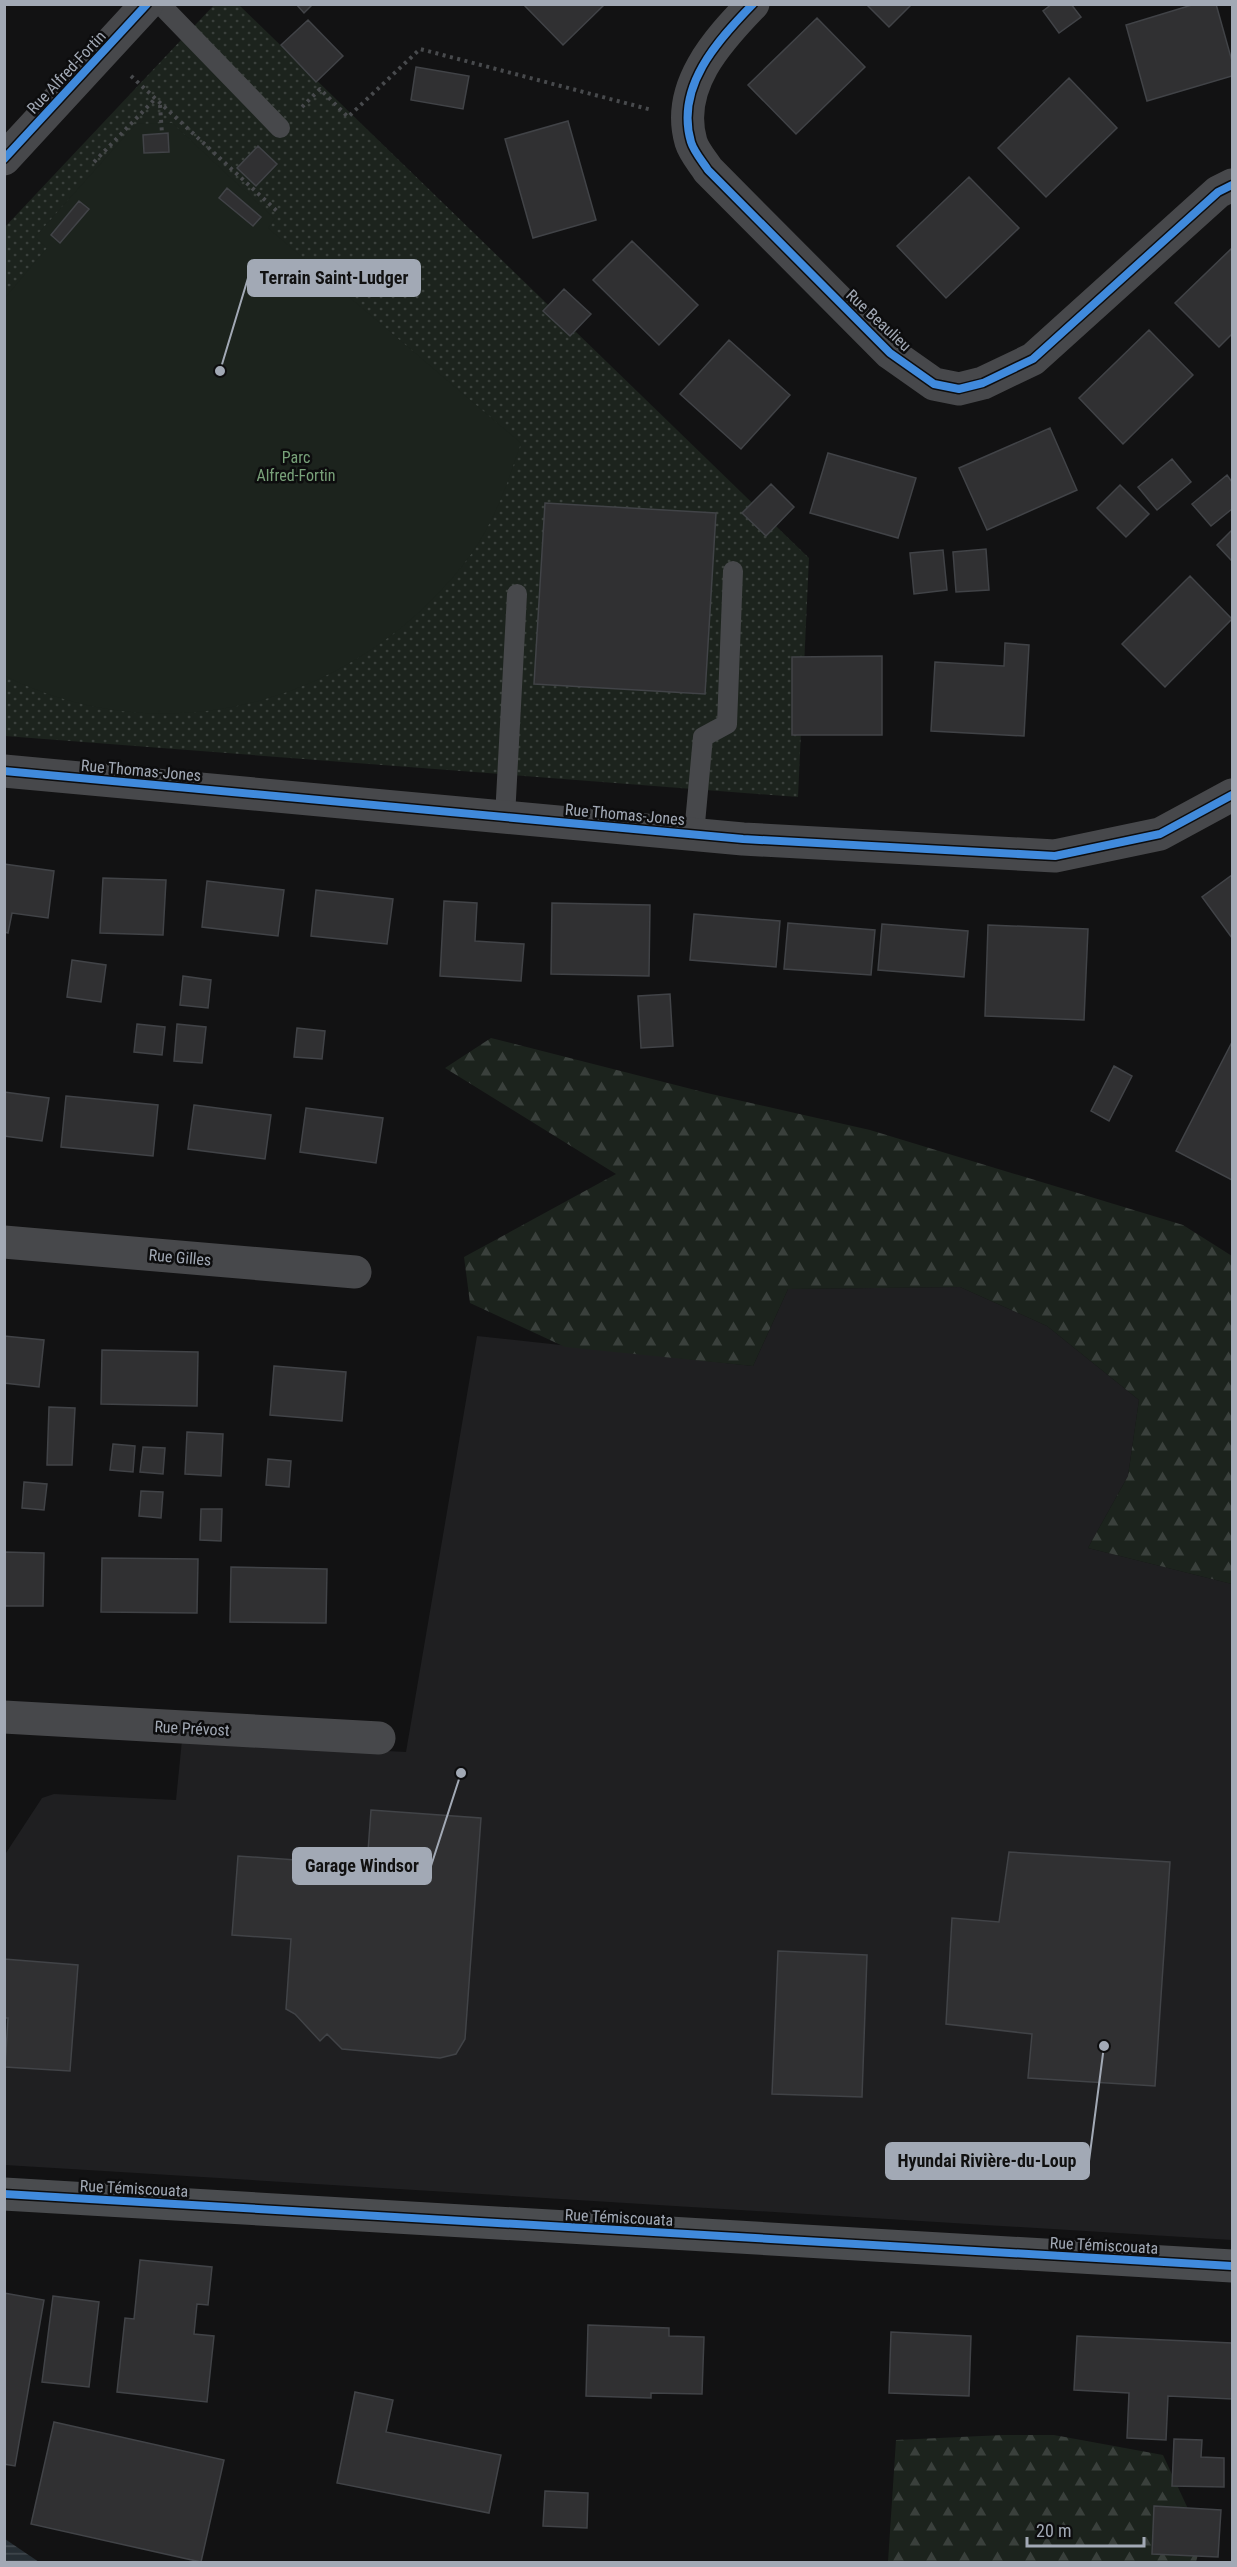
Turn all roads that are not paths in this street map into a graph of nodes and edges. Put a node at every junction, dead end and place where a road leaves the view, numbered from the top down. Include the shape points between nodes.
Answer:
1 (147, 4) edge
2 (160, 4) edge
3 (753, 4) edge
4 (280, 128) road end
5 (4, 159) edge
6 (1233, 185) edge
7 (733, 571) dead end
8 (517, 594) dead end
9 (4, 771) edge
10 (1233, 795) edge
11 (505, 817) junction
12 (694, 834) junction
13 (4, 1242) edge
14 (355, 1272) dead end
15 (4, 1716) edge
16 (379, 1737) dead end
17 (4, 2194) edge
18 (1233, 2266) edge

1 - 5 street, Rue Alfred-Fortin
2 - 4 lane
3 - 6 street, Rue Beaulieu via 724,34 694,79 686,119 692,145 708,170 890,352 934,384 959,389 983,383 1033,359 1218,192
7 - 12 lane via 727,724 704,737
8 - 11 lane
9 - 11 street, Rue Thomas-Jones
10 - 12 street, Rue Thomas-Jones via 1160,834 1055,856
11 - 12 street, Rue Thomas-Jones
13 - 14 street, Rue Gilles
15 - 16 street, Rue Prévost
17 - 18 main road, Rue Témiscouata

